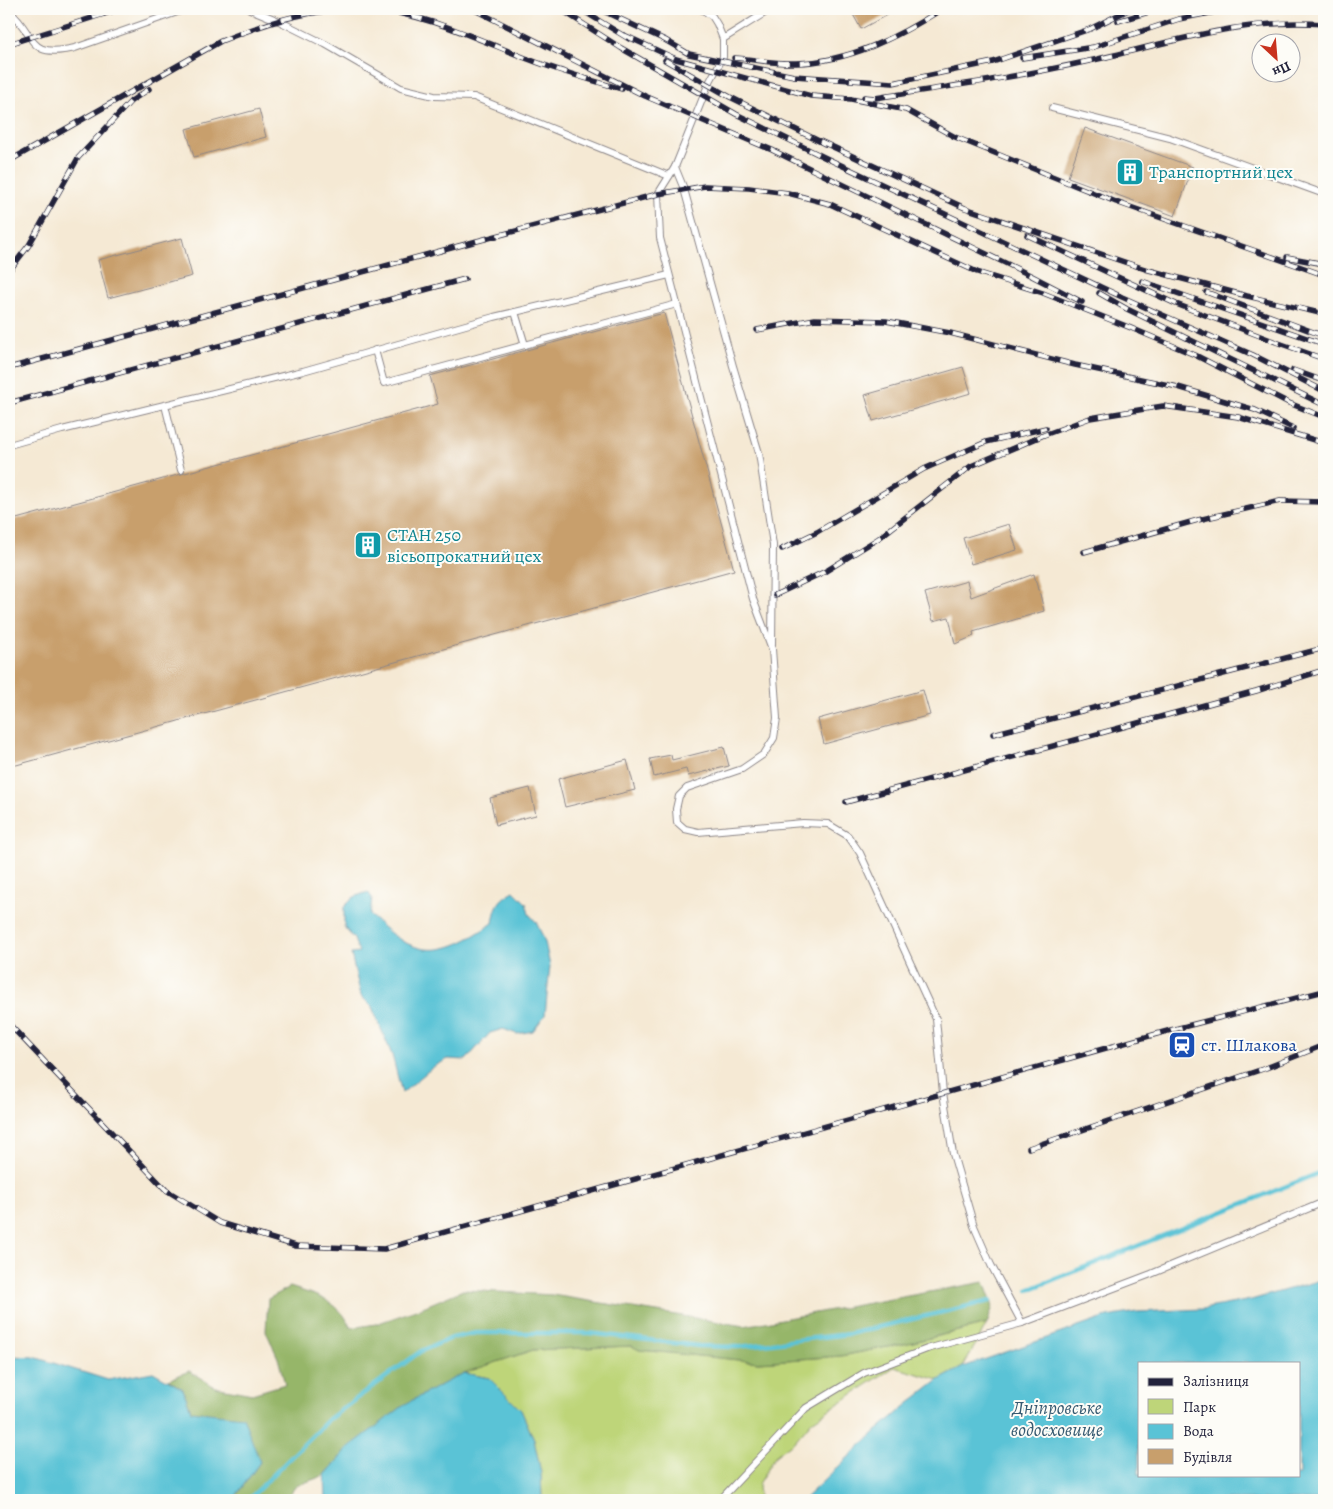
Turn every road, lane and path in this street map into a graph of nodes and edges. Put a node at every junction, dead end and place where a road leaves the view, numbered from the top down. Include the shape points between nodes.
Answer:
1 (186, 9) edge
2 (250, 9) edge
3 (701, 9) edge
4 (771, 9) edge
5 (9, 11) edge
6 (723, 39) junction
7 (1052, 108) dead end
8 (675, 167) junction
9 (669, 176) junction
10 (1324, 194) edge
11 (670, 275) junction
12 (677, 304) junction
13 (514, 312) junction
14 (525, 345) junction
15 (375, 350) junction
16 (165, 405) junction
17 (9, 445) edge
18 (181, 470) dead end
19 (772, 648) junction
20 (1324, 1202) edge
21 (1022, 1323) junction
22 (720, 1500) edge

1 - 5 lane via 57,52 41,50
2 - 9 lane via 324,44 401,88 434,96 474,97
3 - 6 lane via 712,16
4 - 6 lane
6 - 8 lane via 722,57
7 - 10 lane via 1170,138
8 - 9 lane
8 - 19 lane via 759,453 773,544
9 - 11 lane via 658,194 660,238
11 - 12 lane
11 - 13 lane
12 - 14 lane
12 - 19 lane via 752,599
13 - 14 lane
13 - 15 lane
14 - 15 lane via 384,383
15 - 16 lane
16 - 17 lane
16 - 18 lane
19 - 21 lane via 778,718 774,738 764,754 742,769 687,788 679,796 677,822 685,829 698,832 803,823 828,824 848,836 860,853 936,1019 943,1093 956,1163 974,1226 990,1265
20 - 21 lane via 1152,1274
21 - 22 lane via 927,1349 864,1372 806,1408

